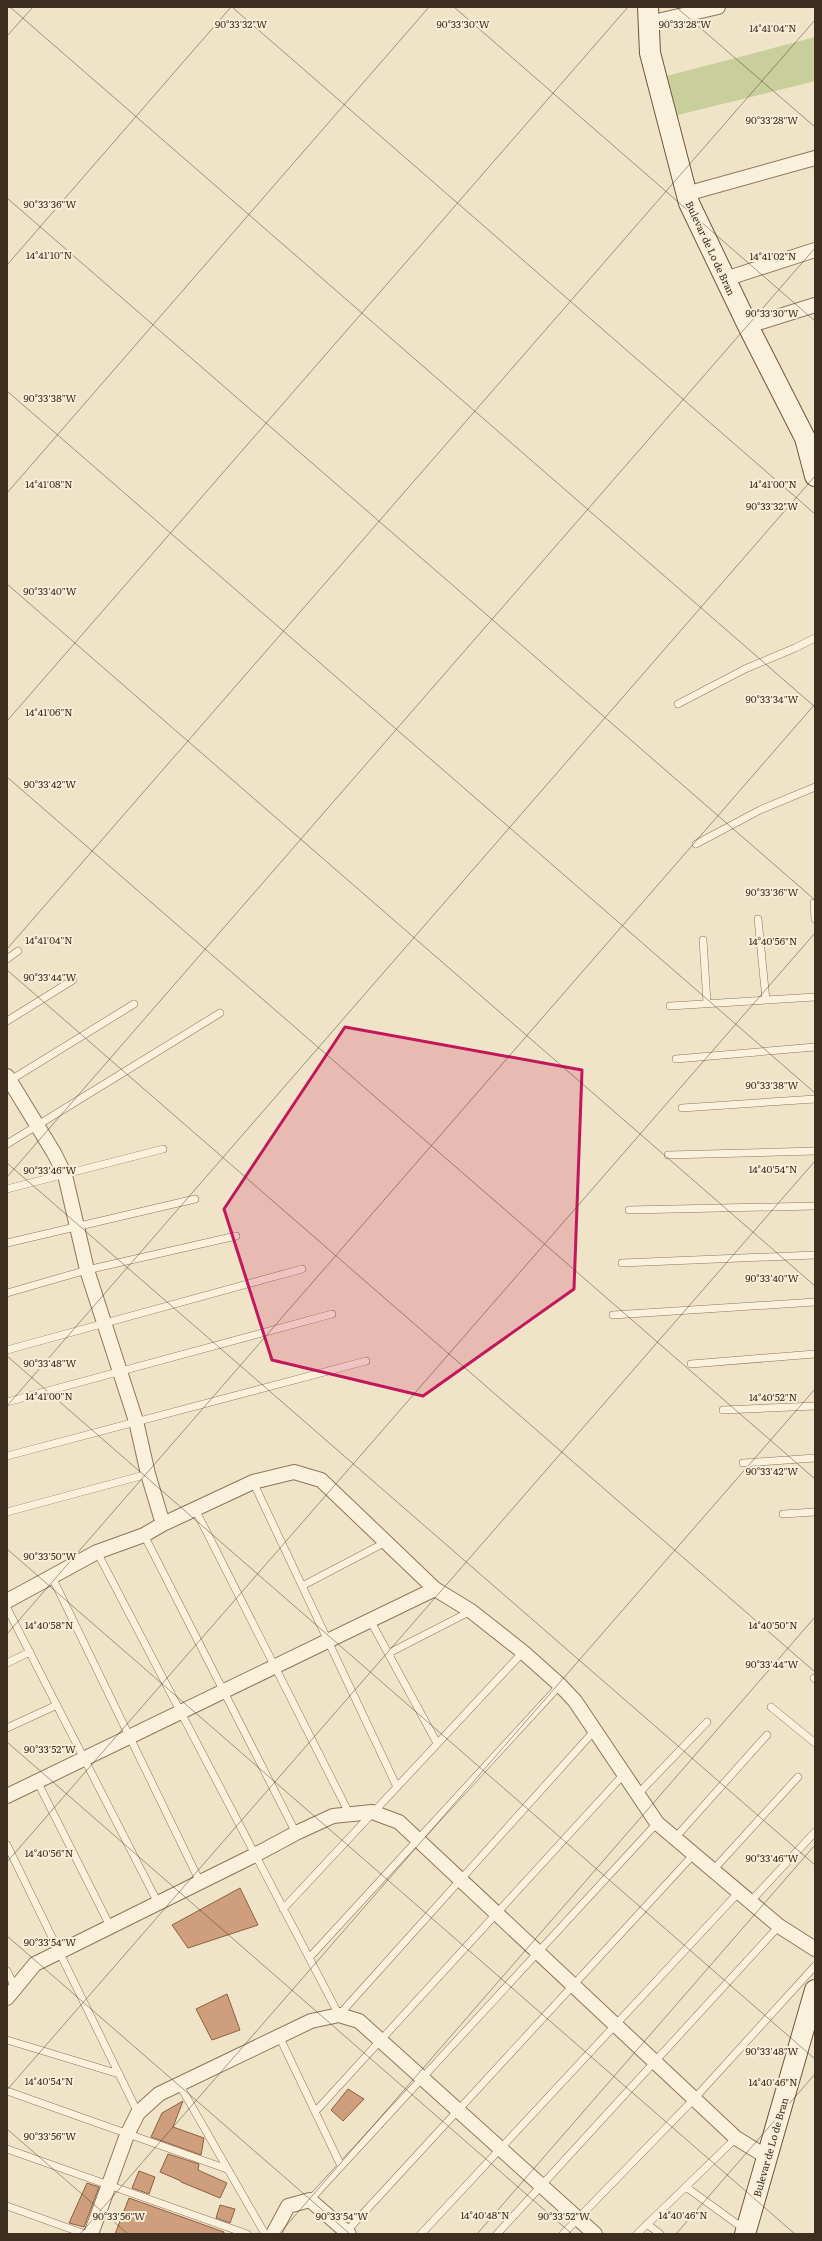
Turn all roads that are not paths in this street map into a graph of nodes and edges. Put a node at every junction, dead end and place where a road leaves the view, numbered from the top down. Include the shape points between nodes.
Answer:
1 (718, 7) edge
2 (649, 15) edge
3 (815, 158) edge
4 (686, 194) junction
5 (815, 250) edge
6 (726, 279) junction
7 (815, 305) edge
8 (748, 326) junction
9 (810, 437) edge
10 (815, 476) edge
11 (815, 638) edge
12 (678, 704) dead end
13 (815, 787) edge
14 (696, 844) dead end
15 (814, 903) edge
16 (758, 919) dead end
17 (815, 919) edge
18 (703, 940) dead end
19 (18, 951) dead end
20 (7, 958) edge
21 (73, 980) dead end
22 (815, 997) edge
23 (766, 1000) junction
24 (707, 1003) junction
25 (134, 1004) dead end
26 (670, 1006) dead end
27 (220, 1013) dead end
28 (7, 1021) edge
29 (815, 1047) edge
30 (676, 1058) dead end
31 (8, 1079) edge
32 (815, 1099) edge
33 (682, 1108) dead end
34 (37, 1125) junction
35 (7, 1144) edge
36 (163, 1149) dead end
37 (815, 1151) edge
38 (668, 1155) dead end
39 (65, 1175) junction
40 (7, 1189) edge
41 (195, 1199) dead end
42 (815, 1206) edge
43 (629, 1210) dead end
44 (77, 1226) junction
45 (236, 1236) dead end
46 (7, 1243) edge
47 (815, 1255) edge
48 (622, 1263) dead end
49 (302, 1269) dead end
50 (87, 1270) junction
51 (7, 1293) edge
52 (815, 1302) edge
53 (332, 1314) dead end
54 (613, 1315) dead end
55 (105, 1322) junction
56 (7, 1350) edge
57 (815, 1354) edge
58 (366, 1361) dead end
59 (691, 1364) dead end
60 (120, 1372) junction
61 (7, 1402) edge
62 (815, 1406) edge
63 (722, 1410) dead end
64 (136, 1421) junction
65 (7, 1456) edge
66 (815, 1458) edge
67 (743, 1463) dead end
68 (148, 1474) junction
69 (253, 1482) junction
70 (195, 1509) junction
71 (7, 1512) edge
72 (815, 1512) edge
73 (783, 1514) dead end
74 (163, 1524) junction
75 (144, 1535) junction
76 (386, 1542) junction
77 (97, 1552) junction
78 (52, 1577) junction
79 (302, 1586) junction
80 (435, 1589) junction
81 (7, 1601) edge
82 (7, 1608) edge
83 (471, 1611) junction
84 (370, 1620) junction
85 (328, 1640) junction
86 (30, 1652) junction
87 (523, 1652) junction
88 (389, 1653) junction
89 (7, 1663) edge
90 (274, 1667) junction
91 (560, 1684) junction
92 (223, 1691) junction
93 (57, 1705) junction
94 (771, 1708) dead end
95 (180, 1712) junction
96 (707, 1722) dead end
97 (7, 1728) edge
98 (595, 1730) junction
99 (767, 1735) dead end
100 (130, 1737) junction
101 (437, 1743) junction
102 (815, 1743) edge
103 (84, 1759) junction
104 (624, 1774) junction
105 (798, 1777) dead end
106 (37, 1781) junction
107 (397, 1787) junction
108 (638, 1794) junction
109 (7, 1796) edge
110 (372, 1812) junction
111 (350, 1815) junction
112 (657, 1823) junction
113 (815, 1832) edge
114 (296, 1833) junction
115 (675, 1838) junction
116 (419, 1840) junction
117 (7, 1845) edge
118 (694, 1854) junction
119 (255, 1855) junction
120 (714, 1869) junction
121 (461, 1879) junction
122 (200, 1882) junction
123 (739, 1892) junction
124 (750, 1902) junction
125 (158, 1903) junction
126 (284, 1909) junction
127 (497, 1913) junction
128 (110, 1926) junction
129 (779, 1926) junction
130 (815, 1949) edge
131 (59, 1952) junction
132 (538, 1952) junction
133 (309, 1958) junction
134 (815, 1966) edge
135 (7, 1971) edge
136 (573, 1985) junction
137 (815, 1990) edge
138 (11, 1992) edge
139 (339, 2015) junction
140 (616, 2024) junction
141 (279, 2036) junction
142 (7, 2040) edge
143 (380, 2040) junction
144 (655, 2062) junction
145 (119, 2074) junction
146 (422, 2078) junction
147 (179, 2084) junction
148 (7, 2091) edge
149 (694, 2098) junction
150 (458, 2111) junction
151 (315, 2112) junction
152 (138, 2113) junction
153 (128, 2135) junction
154 (736, 2138) junction
155 (500, 2149) junction
156 (7, 2150) edge
157 (767, 2157) junction
158 (341, 2166) junction
159 (227, 2168) junction
160 (109, 2185) junction
161 (541, 2186) junction
162 (686, 2187) junction
163 (310, 2200) junction
164 (7, 2206) edge
165 (578, 2219) junction
166 (647, 2224) junction
167 (745, 2232) edge
168 (348, 2233) edge
169 (85, 2234) edge
170 (91, 2234) edge
171 (247, 2234) edge
172 (265, 2234) edge
173 (273, 2234) edge
174 (421, 2234) edge
175 (497, 2234) edge
176 (563, 2234) edge
177 (595, 2234) edge
178 (637, 2234) edge
179 (660, 2234) edge

1 - 2 street
2 - 4 street, Bulevar de Lo de Bran via 650,53
3 - 4 street
4 - 6 street, Bulevar de Lo de Bran
5 - 6 street
6 - 8 street, Bulevar de Lo de Bran
7 - 8 street
8 - 9 street, Bulevar de Lo de Bran
9 - 10 street, Bulevar de Lo de Bran
11 - 12 lane via 745,669
13 - 14 lane via 760,810
15 - 17 lane
16 - 23 lane
18 - 24 lane
19 - 20 lane
21 - 28 lane
22 - 23 lane
23 - 24 lane
24 - 26 lane
25 - 31 lane
27 - 34 lane
29 - 30 lane
31 - 34 street
32 - 33 lane
34 - 35 lane
34 - 39 street
36 - 39 lane
37 - 38 lane
39 - 40 lane
39 - 44 street
41 - 44 lane
42 - 43 lane
44 - 46 lane
44 - 50 street
45 - 50 lane
47 - 48 lane
49 - 55 lane
50 - 51 lane
50 - 55 street
52 - 54 lane
53 - 60 lane
55 - 56 lane
55 - 60 street
57 - 59 lane
58 - 64 lane
60 - 61 lane
60 - 64 street
62 - 63 lane
64 - 65 lane
64 - 68 street
66 - 67 lane
68 - 71 lane
68 - 74 street
69 - 70 street
69 - 76 street via 294,1472 321,1480
69 - 79 lane
70 - 74 street
70 - 90 lane
72 - 73 lane
74 - 75 street
75 - 77 street
75 - 92 lane
76 - 79 lane
76 - 80 street
77 - 78 street
77 - 95 lane
78 - 81 street
78 - 100 lane
79 - 85 lane
80 - 83 street
80 - 84 street
82 - 86 lane
83 - 87 street
83 - 88 lane
84 - 85 street
84 - 88 lane
85 - 90 street
85 - 107 lane
86 - 89 lane
86 - 93 lane
87 - 91 street
87 - 101 lane
88 - 101 lane
90 - 92 street
90 - 111 lane
91 - 98 street
91 - 116 lane
92 - 95 street
92 - 114 lane
93 - 97 lane
93 - 103 lane
94 - 102 lane
95 - 100 street
95 - 119 lane
96 - 108 lane
98 - 104 street
98 - 121 lane
99 - 115 lane
100 - 103 street
100 - 122 lane
101 - 107 lane
103 - 106 street
103 - 125 lane
104 - 108 street
104 - 127 lane
105 - 120 lane
106 - 109 street
106 - 128 lane
107 - 110 lane
108 - 112 street
110 - 111 street
110 - 116 street via 399,1822
110 - 126 lane
111 - 114 street via 334,1816
112 - 115 street
112 - 132 lane
113 - 124 lane
114 - 119 street
115 - 118 street
116 - 121 street
116 - 133 lane
117 - 131 lane
118 - 120 street
118 - 136 lane
119 - 122 street
119 - 126 lane
120 - 123 street
121 - 127 street
121 - 139 lane
122 - 125 street
123 - 124 street
123 - 140 lane
124 - 129 street
125 - 128 street
126 - 133 lane
127 - 132 street
127 - 143 lane
128 - 131 street
129 - 130 street
129 - 144 lane
131 - 138 street via 35,1964
131 - 145 lane
132 - 136 street
132 - 146 lane
133 - 139 lane
134 - 149 lane
135 - 138 lane
136 - 140 street
136 - 150 lane
137 - 157 street, Bulevar de Lo de Bran
139 - 141 street via 311,2021
139 - 143 street via 359,2021
140 - 144 street
140 - 155 lane
141 - 147 street
141 - 151 lane
142 - 145 lane
143 - 146 street
143 - 151 lane
144 - 149 street
144 - 161 lane
145 - 152 lane
146 - 150 street
146 - 158 lane
147 - 152 street via 159,2094
147 - 159 lane
148 - 153 lane
149 - 154 street
149 - 165 lane
150 - 155 street
150 - 168 lane
151 - 158 lane
152 - 153 street
153 - 159 lane
153 - 160 street
154 - 157 street
154 - 162 lane
155 - 161 street
155 - 174 lane
156 - 160 lane
157 - 167 street, Bulevar de Lo de Bran
158 - 163 lane
159 - 172 lane
160 - 170 street
160 - 171 lane
161 - 165 street
161 - 175 lane
162 - 166 lane
162 - 167 lane
163 - 168 street
163 - 173 street via 288,2206
164 - 169 lane
165 - 176 lane
165 - 177 street
166 - 178 lane
166 - 179 lane

